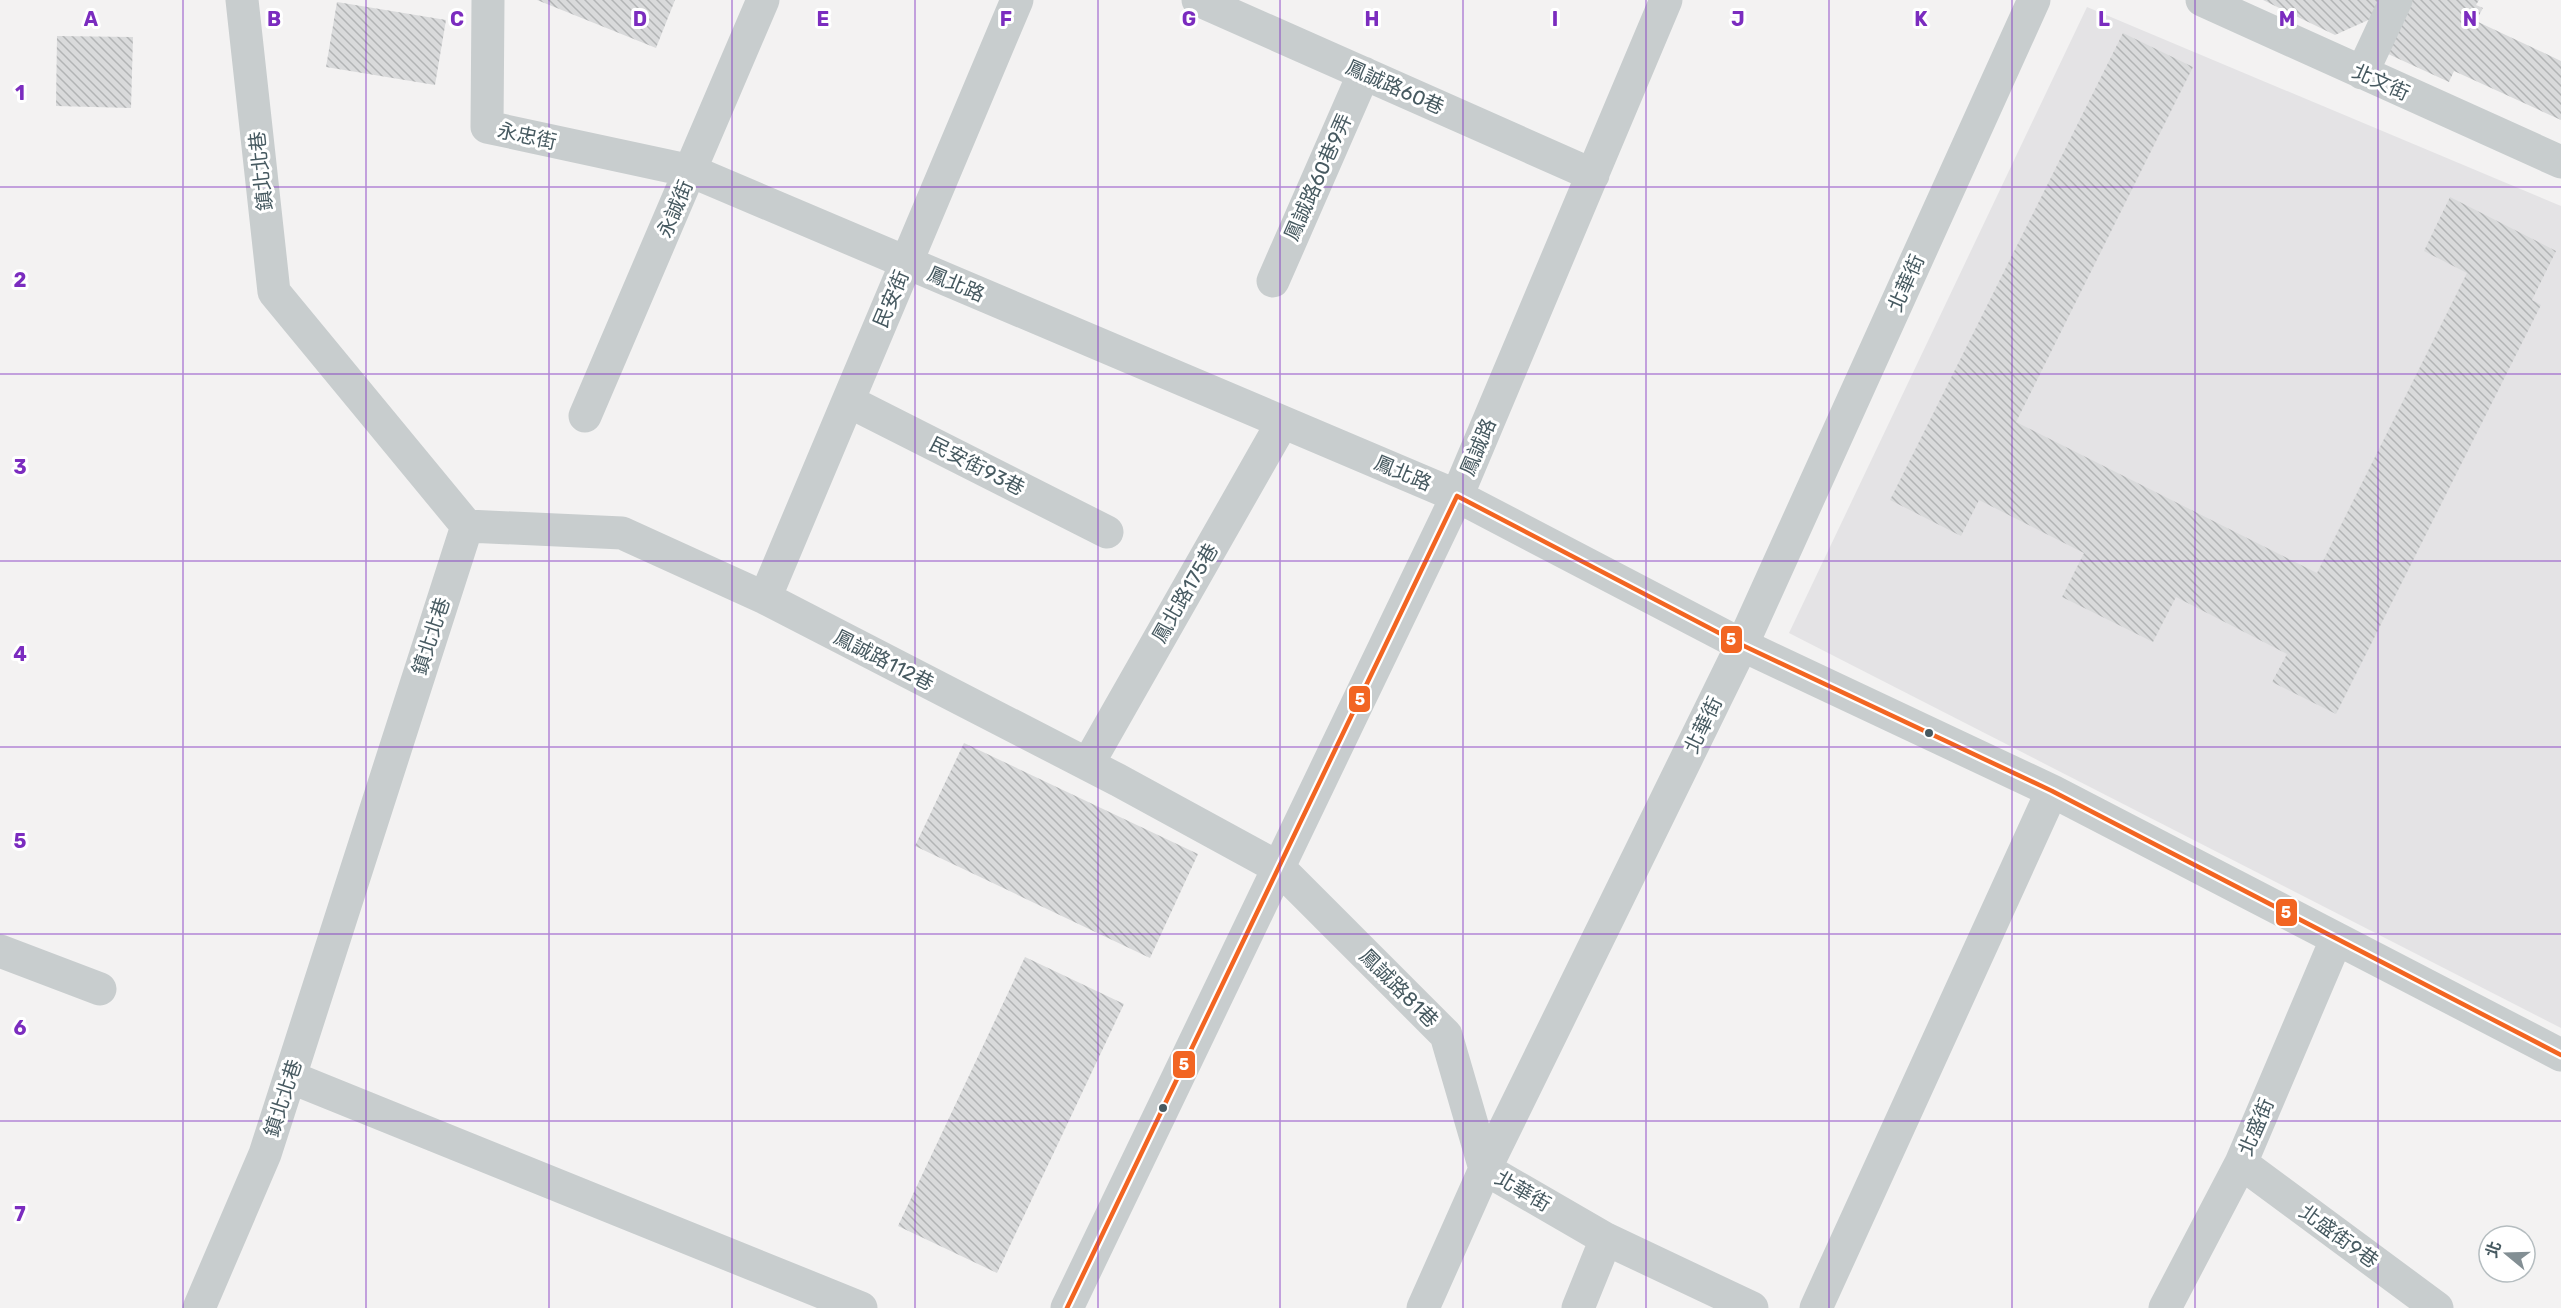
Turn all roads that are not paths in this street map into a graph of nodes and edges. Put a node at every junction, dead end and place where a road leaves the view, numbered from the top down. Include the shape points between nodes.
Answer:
1 (242, 0) edge
2 (488, 0) edge
3 (763, 0) edge
4 (1017, 0) edge
5 (1198, 0) edge
6 (1666, 0) edge
7 (2034, 0) edge
8 (2202, 0) edge
9 (2396, 0) edge
10 (1364, 73) junction
11 (2362, 73) junction
12 (2561, 162) edge
13 (691, 171) junction
14 (1593, 175) junction
15 (906, 263) junction
16 (1273, 281) dead end
17 (848, 400) junction
18 (585, 416) dead end
19 (1282, 423) junction
20 (1457, 496) junction
21 (467, 526) junction
22 (1107, 532) dead end
23 (765, 598) junction
24 (1742, 645) junction
25 (1088, 764) junction
26 (2052, 791) junction
27 (1279, 868) junction
28 (2336, 940) junction
29 (0, 951) edge
30 (100, 989) dead end
31 (2561, 1055) edge
32 (290, 1077) junction
33 (2241, 1163) junction
34 (1485, 1169) junction
35 (1606, 1239) junction
36 (199, 1308) edge
37 (861, 1308) edge
38 (1067, 1308) edge
39 (1423, 1308) edge
40 (1578, 1308) edge
41 (1752, 1308) edge
42 (1815, 1308) edge
43 (2165, 1308) edge
44 (2437, 1308) edge

1 - 21 street, 鎮北北巷 via 274,292
2 - 13 street, 永忠街 via 487,127
3 - 13 street, 永誠街
4 - 15 street, 民安街
5 - 10 street, 鳳誠路60巷
6 - 14 street, 鳳誠路
7 - 24 street, 北華街
8 - 11 street, 北文街
9 - 11 street
10 - 14 street, 鳳誠路60巷
10 - 16 street, 鳳誠路60巷9弄
11 - 12 street, 北文街
13 - 15 street, 鳳北路
13 - 18 street, 永誠街
14 - 20 street, 鳳誠路
15 - 17 street, 民安街
15 - 19 street, 鳳北路
17 - 22 street, 民安街93巷
17 - 23 street, 民安街
19 - 20 street, 鳳北路
19 - 25 street, 鳳北路175巷
20 - 24 street, 鳳北路
20 - 27 street, 鳳誠路
21 - 23 street, 鳳誠路112巷 via 622,533
21 - 32 street, 鎮北北巷
23 - 25 street, 鳳誠路112巷
24 - 26 street, 鳳北路
24 - 34 street, 北華街
25 - 27 street, 鳳誠路112巷
26 - 28 street, 鳳北路
26 - 42 street
27 - 34 street, 鳳誠路81巷 via 1446,1035
27 - 38 street, 鳳誠路
28 - 31 street, 鳳北路
28 - 33 street, 北盛街
29 - 30 street
32 - 36 street, 鎮北北巷 via 265,1154
32 - 37 street
33 - 43 street, 北盛街
33 - 44 street, 北盛街9巷
34 - 35 street, 北華街
34 - 39 street
35 - 40 street
35 - 41 street, 北華街

